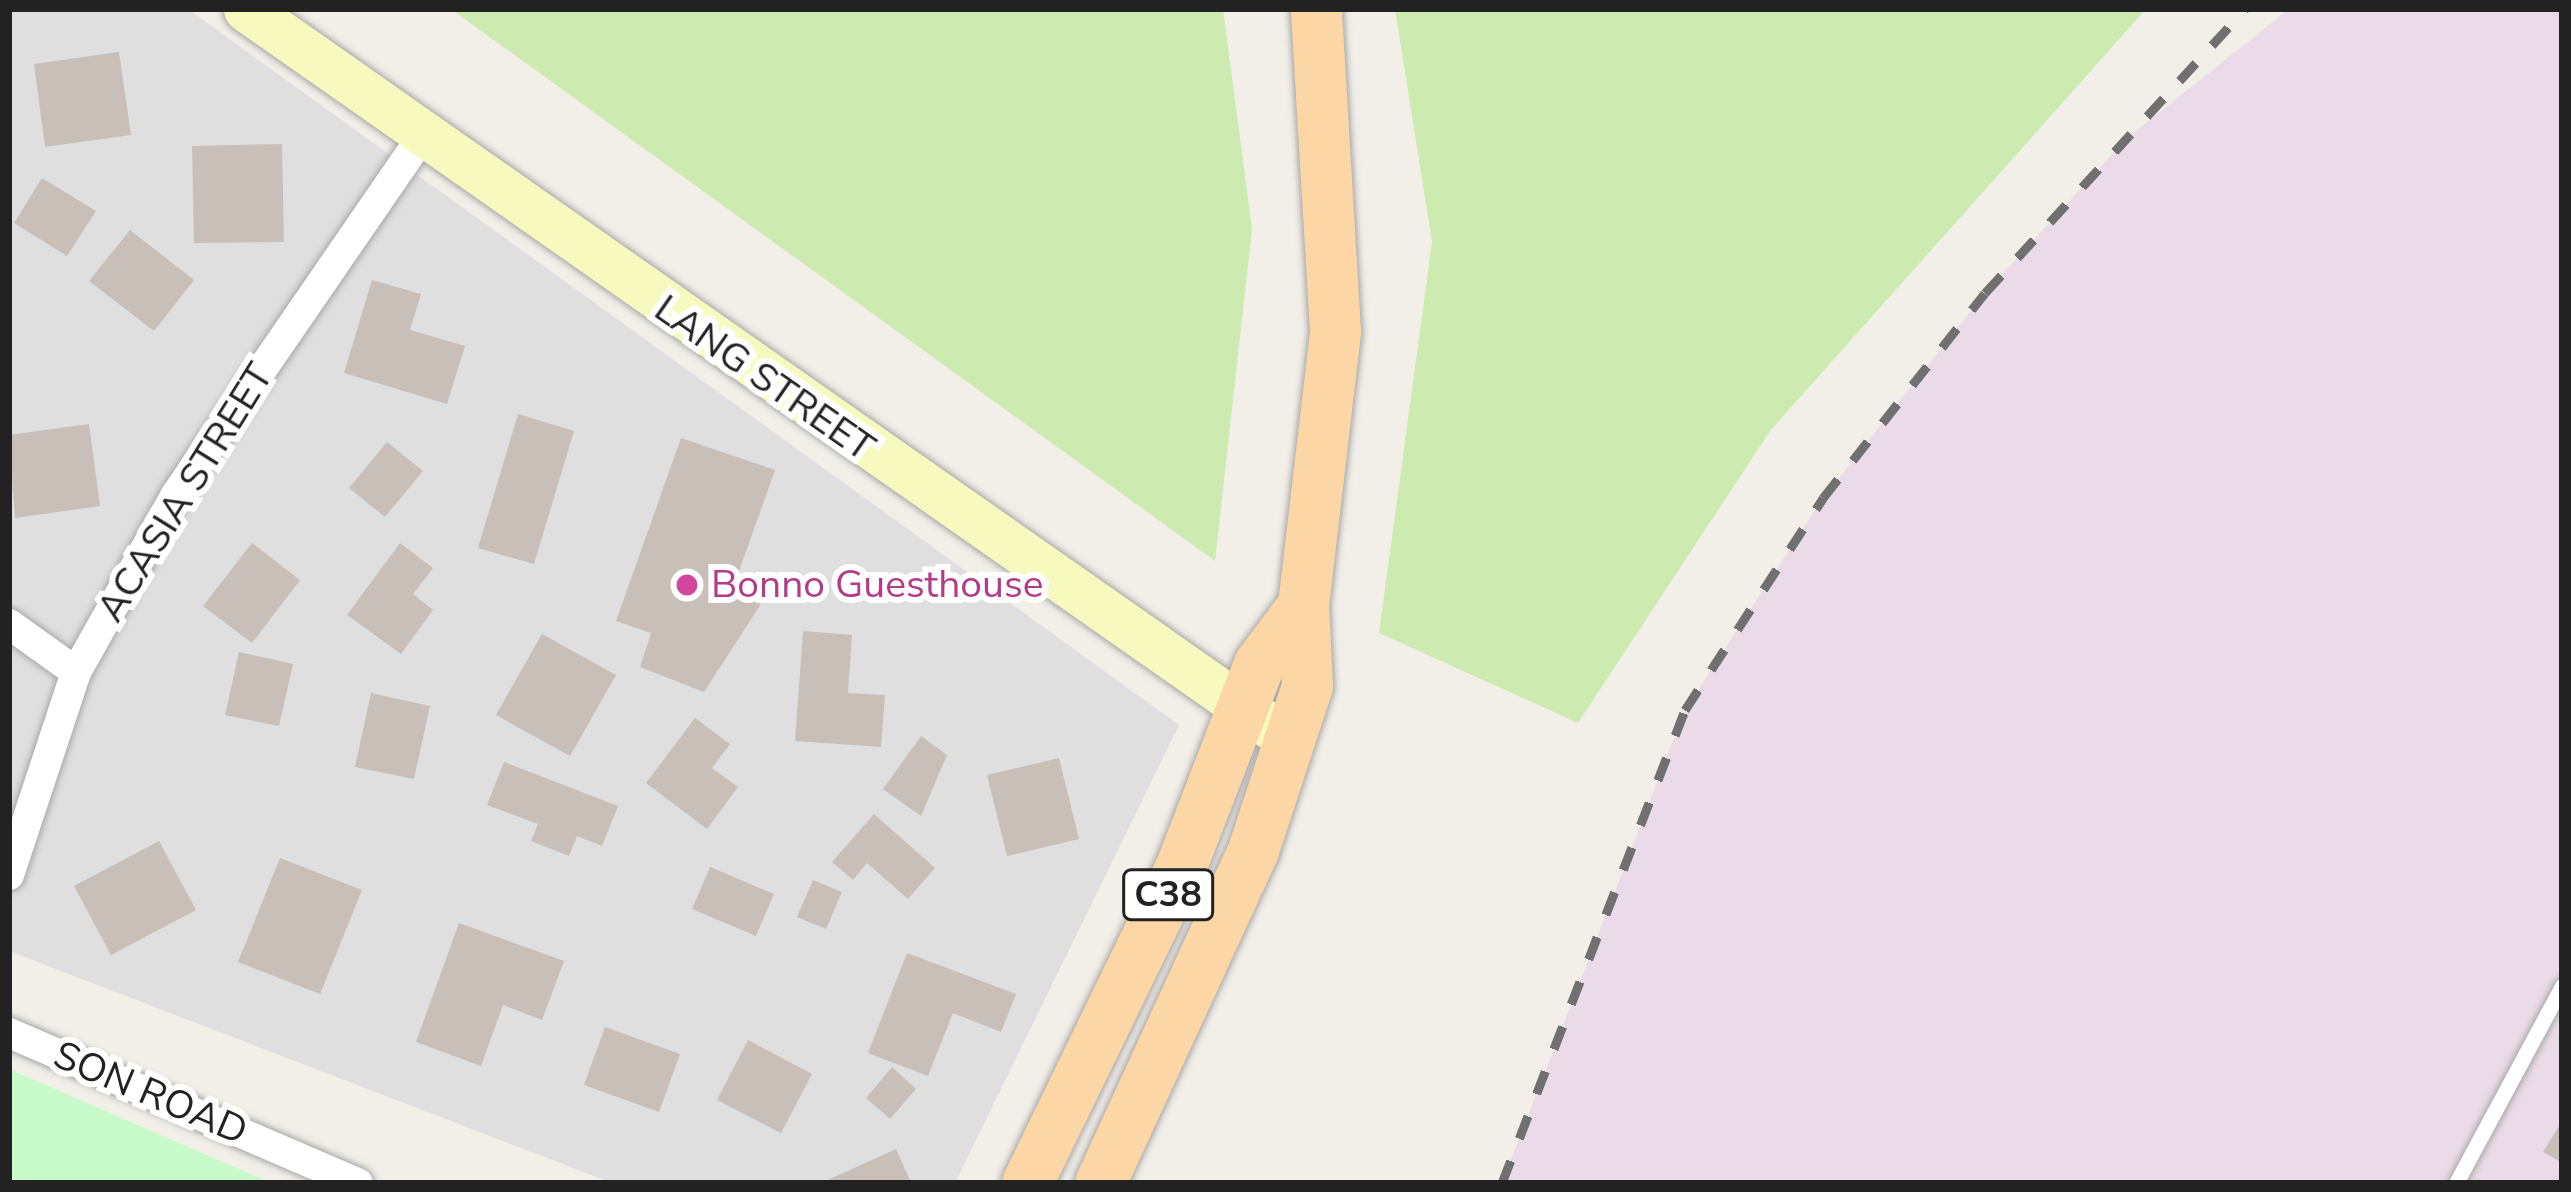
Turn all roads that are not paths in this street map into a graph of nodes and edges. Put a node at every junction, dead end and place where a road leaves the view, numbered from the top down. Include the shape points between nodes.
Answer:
1 (246, 9) edge
2 (1316, 9) edge
3 (420, 139) junction
4 (1303, 605) junction
5 (9, 624) edge
6 (76, 672) junction
7 (1241, 712) junction
8 (1290, 737) junction
9 (9, 875) edge
10 (2562, 986) edge
11 (9, 1033) edge
12 (358, 1183) edge
13 (1027, 1183) edge
14 (1100, 1183) edge
15 (2456, 1183) edge

1 - 3 street, LANG STREET
2 - 4 main road, C38 via 1335,331
3 - 6 street, ACASIA STREET via 175,496
3 - 7 street, LANG STREET
4 - 7 main road, C38 via 1258,664
4 - 8 main road, C38 via 1307,686
5 - 6 street
6 - 9 street, ACASIA STREET
7 - 8 street, LANG STREET
7 - 13 main road, C38 via 1173,885
8 - 14 main road, C38 via 1212,950
10 - 15 lane
11 - 12 street, SON ROAD

